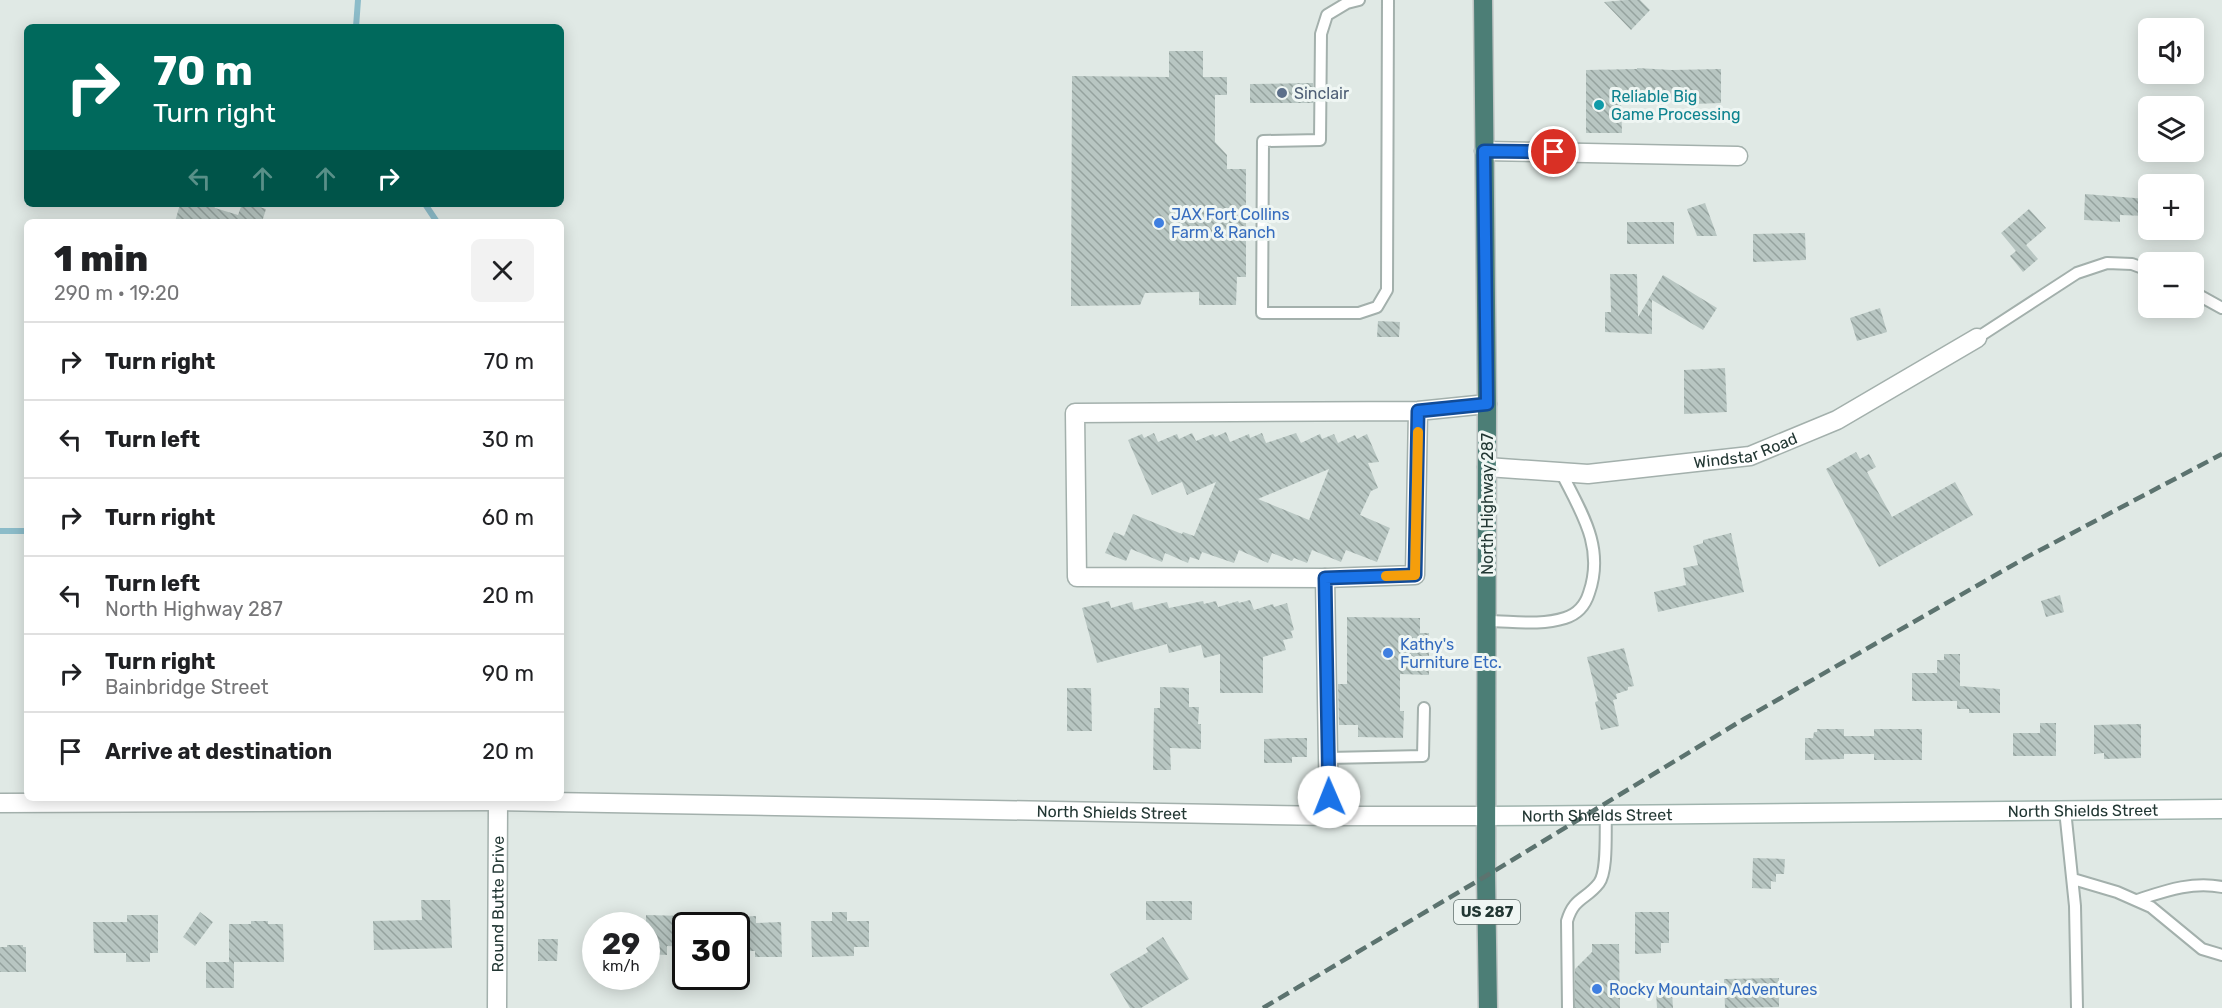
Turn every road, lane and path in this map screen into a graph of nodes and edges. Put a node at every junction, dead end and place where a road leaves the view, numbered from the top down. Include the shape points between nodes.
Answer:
1 (1359, 0) edge
2 (1388, 0) edge
3 (1483, 0) edge
4 (1484, 151) junction
5 (1738, 156) dead end
6 (2138, 266) edge
7 (2204, 298) edge
8 (2222, 308) edge
9 (1977, 338) joint
10 (1487, 404) junction
11 (1418, 411) junction
12 (1487, 467) junction
13 (1561, 472) junction
14 (1325, 578) junction
15 (1487, 621) junction
16 (1424, 708) dead end
17 (1328, 758) junction
18 (498, 801) junction
19 (0, 803) edge
20 (2222, 809) edge
21 (2065, 810) junction
22 (1606, 814) junction
23 (1329, 816) junction
24 (1487, 816) junction
25 (2073, 879) junction
26 (2222, 887) edge
27 (2136, 900) junction
28 (2222, 955) edge
29 (496, 1008) edge
30 (1488, 1008) edge
31 (1568, 1008) edge
32 (2077, 1008) edge

1 - 2 lane via 1327,15 1321,34 1320,140 1263,141 1262,313 1359,313 1377,307 1387,290
3 - 4 highway, North Highway 287 / US 287
4 - 5 street
4 - 10 highway, North Highway 287 / US 287
6 - 9 lane via 2107,263 2077,273
7 - 8 lane
9 - 13 street, Windstar Road via 1837,420 1750,456 1588,474
10 - 11 street
10 - 12 highway, North Highway 287 / US 287
11 - 14 street via 1415,575
11 - 14 street via 1075,413 1077,577
12 - 13 street, Windstar Road
12 - 15 highway, North Highway 287 / US 287
13 - 15 lane via 1586,520 1594,548 1594,578 1587,600 1580,611 1567,618 1547,622
14 - 17 street
15 - 24 highway, North Highway 287 / US 287
16 - 17 lane via 1423,756
17 - 23 street
18 - 19 street, North Shields Street
18 - 23 street, North Shields Street
18 - 29 street, Round Butte Drive
20 - 21 street, North Shields Street
21 - 22 street, North Shields Street
21 - 25 lane
22 - 24 street, North Shields Street
22 - 31 lane via 1601,881 1570,909 1566,921
23 - 24 street, North Shields Street
24 - 30 highway, North Highway 287 / US 287
25 - 27 lane
25 - 32 lane
26 - 27 lane via 2180,887
27 - 28 lane via 2151,907 2202,949

